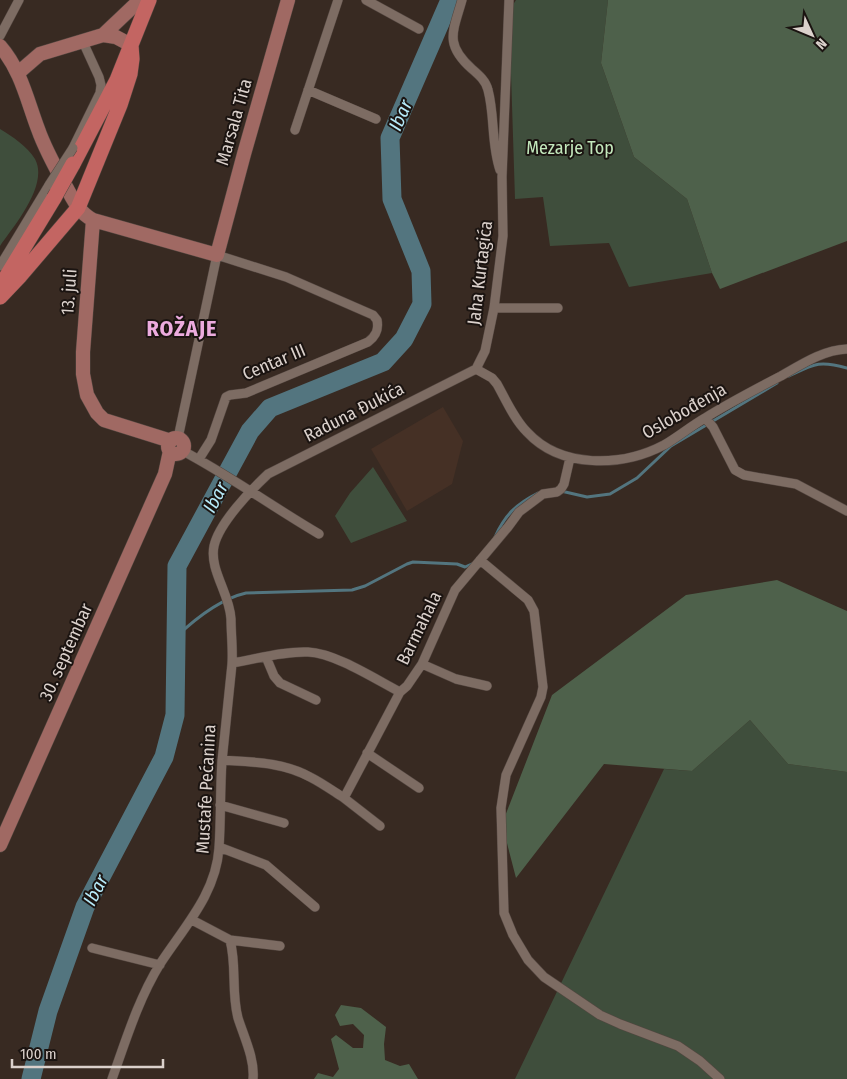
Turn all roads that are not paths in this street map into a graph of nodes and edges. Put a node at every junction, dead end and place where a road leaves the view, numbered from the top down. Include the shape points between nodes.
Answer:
1 (19, 0) edge
2 (140, 0) edge
3 (149, 0) edge
4 (288, 0) edge
5 (338, 0) edge
6 (366, 0) edge
7 (462, 0) edge
8 (509, 0) edge
9 (419, 29) dead end
10 (103, 35) junction
11 (0, 36) edge
12 (84, 42) junction
13 (131, 45) junction
14 (0, 46) edge
15 (18, 73) junction
16 (308, 90) junction
17 (376, 119) dead end
18 (295, 130) dead end
19 (502, 177) junction
20 (52, 191) junction
21 (78, 208) junction
22 (93, 220) junction
23 (217, 255) junction
24 (0, 266) edge
25 (0, 287) edge
26 (0, 297) edge
27 (494, 308) junction
28 (558, 308) dead end
29 (847, 349) edge
30 (476, 369) junction
31 (708, 422) junction
32 (176, 447) junction
33 (570, 458) junction
34 (198, 459) junction
35 (247, 488) junction
36 (847, 511) edge
37 (319, 534) dead end
38 (480, 560) junction
39 (266, 657) junction
40 (232, 663) junction
41 (422, 664) junction
42 (487, 686) dead end
43 (400, 692) junction
44 (316, 700) dead end
45 (367, 753) junction
46 (222, 760) junction
47 (419, 788) dead end
48 (344, 798) junction
49 (220, 805) junction
50 (284, 823) dead end
51 (380, 826) dead end
52 (0, 845) edge
53 (219, 847) junction
54 (315, 907) dead end
55 (192, 920) junction
56 (230, 940) junction
57 (280, 946) dead end
58 (92, 948) dead end
59 (160, 965) junction
60 (112, 1079) edge
61 (253, 1079) edge
62 (720, 1079) edge

1 - 11 street
2 - 10 street
3 - 13 main road
4 - 23 street, Marsala Tita
5 - 16 street
6 - 9 street
7 - 19 street, Jaha Kurtagića via 452,32 453,43 462,60 484,80 488,89 494,146
8 - 19 street, Jaha Kurtagića
10 - 12 street
10 - 13 street
12 - 15 street via 40,54
12 - 20 street, bridge via 101,85 100,93
13 - 20 main road, bridge via 74,164
13 - 21 main road via 130,74 120,105
14 - 15 street
15 - 21 street via 42,138
16 - 17 street
16 - 18 street
19 - 27 street, Jaha Kurtagića via 503,236
20 - 24 street
20 - 25 main road
21 - 22 street
21 - 26 main road
22 - 23 street
22 - 32 street, 13. juli via 83,352 87,395 104,420
23 - 32 street
23 - 34 street, Centar III via 286,277 373,315 377,320 377,332 368,342 246,392 226,397 211,440
27 - 28 street
27 - 30 street, Jaha Kurtagića via 486,351
29 - 31 street, Oslobođenja via 836,349 813,358
30 - 33 street, Oslobođenja via 497,384 525,431 548,449
30 - 35 street, Raduna Ðukića via 268,474
31 - 33 street, Oslobođenja via 630,458 590,461
31 - 36 street via 735,470 744,475 796,484
32 - 34 street
32 - 52 street, 30. septembar
33 - 38 street, Barmahala via 564,484 559,490 543,494 519,512
34 - 35 street
35 - 37 street
35 - 40 street, Mustafe Pećanina via 214,546 214,561 230,612
38 - 41 street, Barmahala via 455,590
38 - 62 street via 532,606 542,672 541,697 506,776 501,808 504,913 513,935 528,960 544,977 600,1014 678,1046
39 - 40 street
39 - 43 street via 310,652 330,656
39 - 44 street via 280,683
40 - 46 street, Mustafe Pećanina
41 - 42 street via 456,679
41 - 43 street, Barmahala
43 - 45 street, Barmahala
45 - 47 street
45 - 48 street, Barmahala
46 - 48 street via 290,768
46 - 49 street, Mustafe Pećanina
48 - 51 street
49 - 50 street
49 - 53 street, Mustafe Pećanina
53 - 54 street via 266,865
53 - 55 street, Mustafe Pećanina via 213,881
55 - 56 street
55 - 59 street, Mustafe Pećanina
56 - 57 street
56 - 61 street via 235,968 234,994
58 - 59 street
59 - 60 street, Mustafe Pećanina via 130,1027

